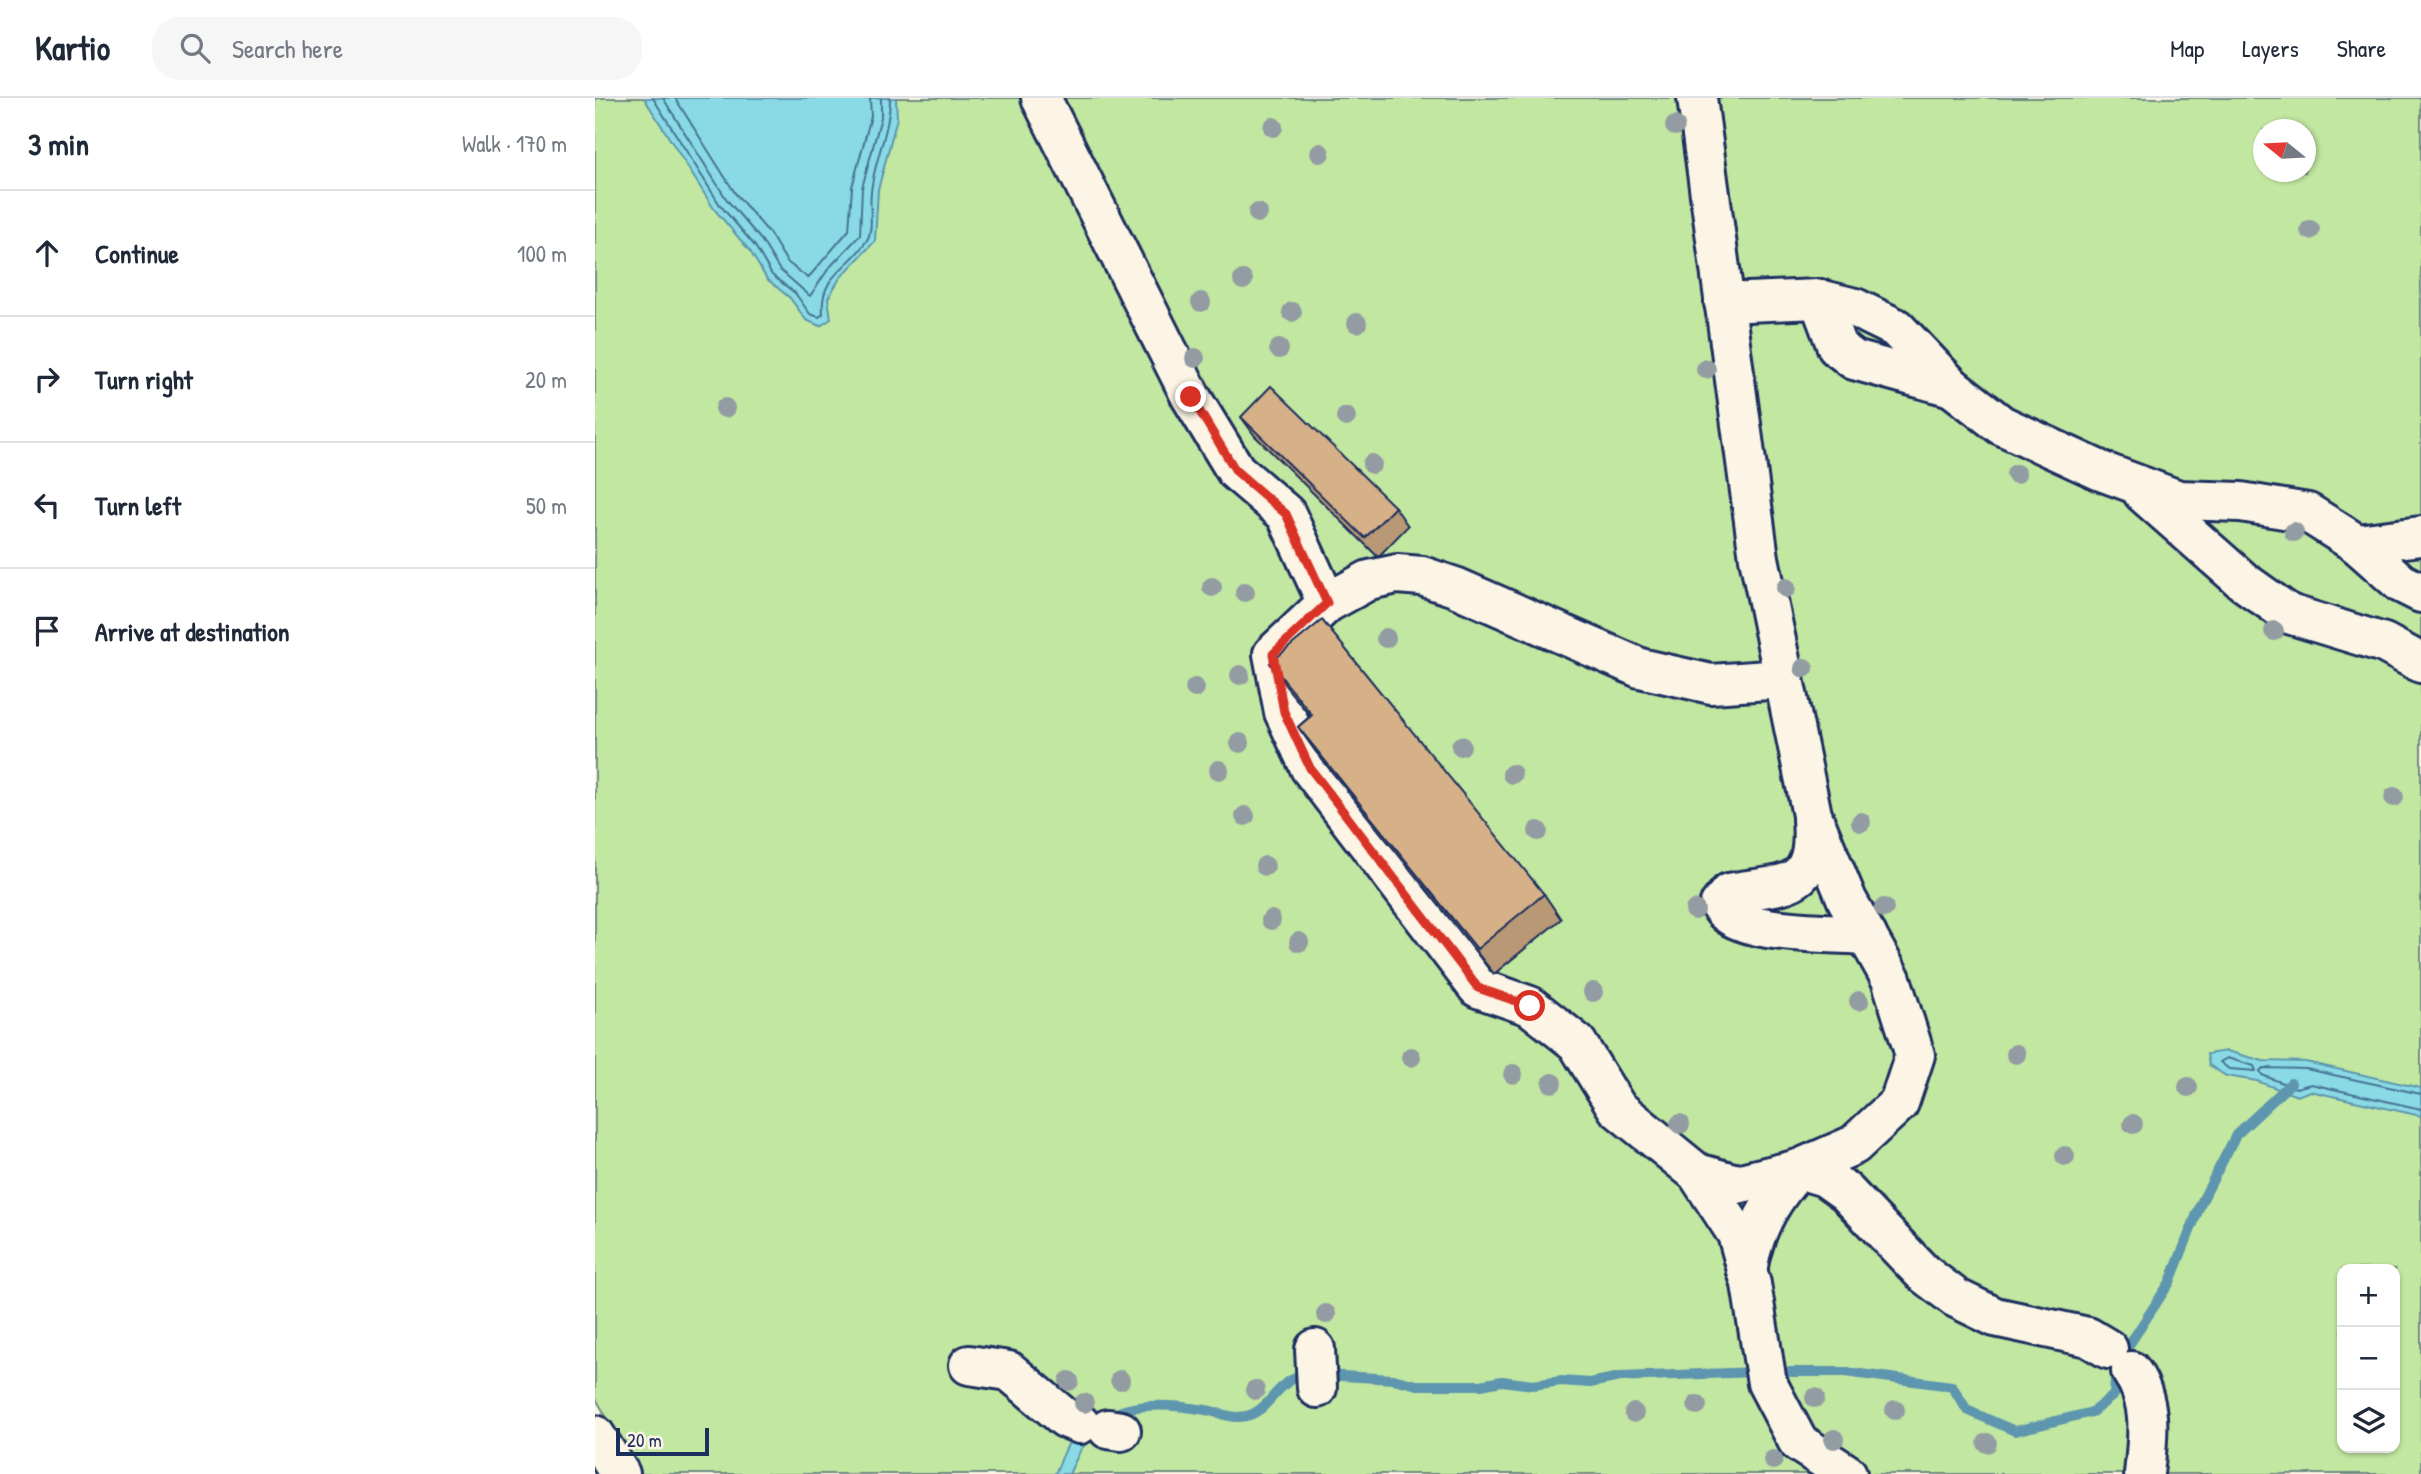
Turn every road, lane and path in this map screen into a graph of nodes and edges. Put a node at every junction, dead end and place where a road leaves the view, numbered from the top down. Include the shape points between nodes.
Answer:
1 (1041, 98) edge
2 (1697, 98) edge
3 (1724, 303) junction
4 (2131, 482) junction
5 (2421, 536) edge
6 (2357, 544) junction
7 (2421, 593) edge
8 (1327, 603) junction
9 (2421, 663) edge
10 (1783, 679) junction
11 (1812, 815) junction
12 (1867, 935) junction
13 (1799, 1170) junction
14 (1697, 1173) junction
15 (1747, 1271) junction
16 (1315, 1349) dead end
17 (969, 1366) dead end
18 (1317, 1388) dead end
19 (1103, 1428) dead end
20 (595, 1436) edge
21 (621, 1474) edge
22 (1847, 1474) edge
23 (2144, 1474) edge

1 - 8 lane via 1191,397 1236,471 1286,514
2 - 3 lane
3 - 4 lane via 1819,299 1855,308 1896,328 1952,387 2001,425
3 - 10 lane via 1741,444
4 - 6 lane via 2179,500 2241,502 2308,513
4 - 9 lane via 2245,582 2289,614 2384,643
5 - 6 lane
6 - 7 lane via 2401,583
8 - 10 lane via 1370,580 1397,574 1422,576 1640,668 1711,684
8 - 14 lane via 1273,654 1284,712 1310,768 1478,988 1530,1006 1577,1043 1618,1108
10 - 11 lane
11 - 12 lane via 1847,900
11 - 12 lane via 1814,840 1803,872 1789,885 1729,893 1720,904 1723,913 1757,926
12 - 13 lane via 1891,979 1915,1055 1899,1103 1854,1145
13 - 14 lane via 1737,1184
13 - 15 lane via 1782,1187 1757,1231
13 - 23 lane via 1825,1177 1846,1192 1923,1273 1956,1298 1995,1317 2088,1337 2119,1360 2143,1387 2147,1409
14 - 15 lane via 1737,1234
15 - 22 lane via 1765,1372 1798,1442
16 - 18 lane
17 - 19 lane via 1009,1371 1065,1418
20 - 21 lane

